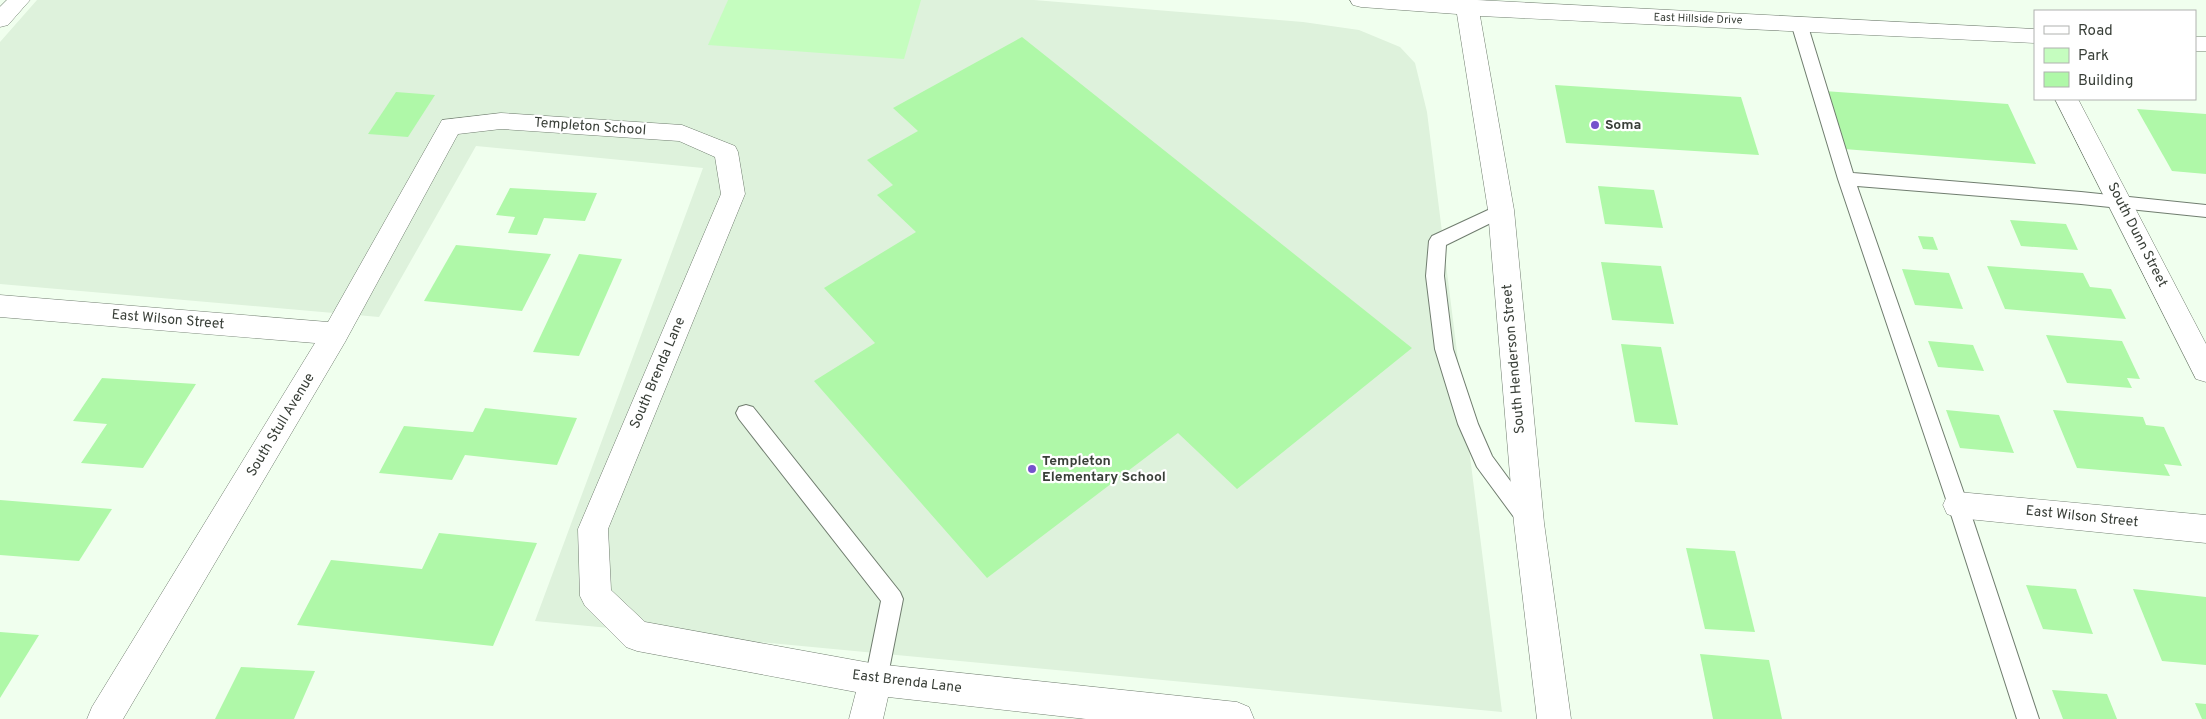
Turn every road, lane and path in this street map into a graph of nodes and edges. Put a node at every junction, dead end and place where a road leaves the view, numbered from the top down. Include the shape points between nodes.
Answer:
1 (19, 0) edge
2 (1361, 0) edge
3 (1466, 4) edge
4 (0, 20) edge
5 (1799, 23) junction
6 (2034, 37) edge
7 (2067, 100) edge
8 (450, 126) joint
9 (726, 152) joint
10 (1846, 179) junction
11 (2120, 203) junction
12 (1501, 210) junction
13 (2206, 211) edge
14 (0, 306) edge
15 (335, 334) junction
16 (2206, 371) edge
17 (746, 412) dead end
18 (1958, 505) junction
19 (1529, 522) junction
20 (2206, 530) edge
21 (596, 596) joint
22 (876, 680) junction
23 (104, 719) edge
24 (866, 719) edge
25 (1237, 719) edge
26 (1554, 719) edge
27 (2028, 719) edge

1 - 4 street
2 - 3 street, East Hillside Drive
3 - 5 street, East Hillside Drive
3 - 12 street, South Henderson Street
5 - 6 street, East Hillside Drive
5 - 10 lane
7 - 11 street, South Dunn Street
8 - 9 street, Templeton School via 501,121 682,133
8 - 15 street, South Stull Avenue
9 - 21 street, South Brenda Lane via 732,194 593,529
10 - 11 lane
10 - 18 lane
11 - 13 lane
11 - 16 street, South Dunn Street
12 - 19 street, South Henderson Street
12 - 19 lane via 1438,241 1435,276 1444,349 1468,424 1484,461
14 - 15 street, East Wilson Street
15 - 23 street, South Stull Avenue
17 - 22 lane via 892,599
18 - 20 street, East Wilson Street
18 - 27 lane
19 - 26 street, South Henderson Street
21 - 22 street, East Brenda Lane via 637,636
22 - 24 street
22 - 25 street, East Brenda Lane

